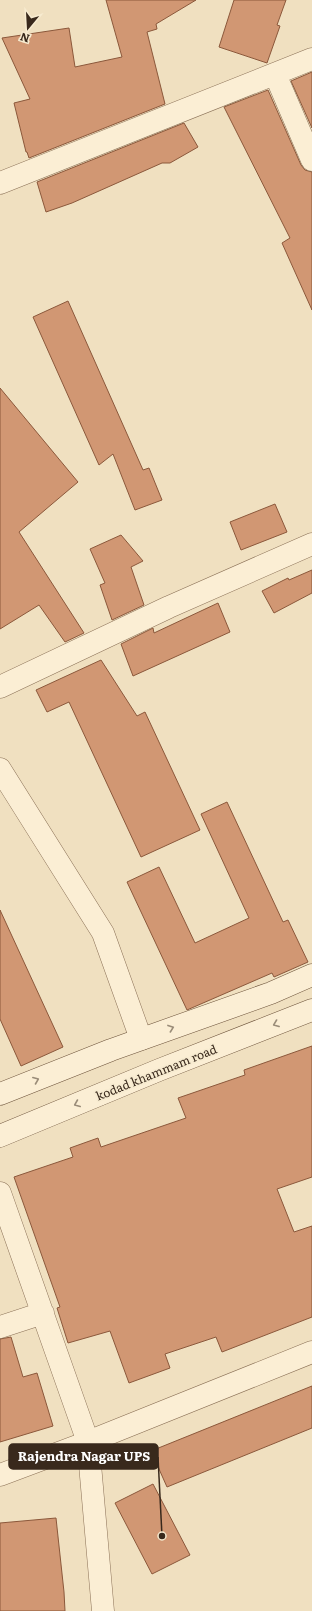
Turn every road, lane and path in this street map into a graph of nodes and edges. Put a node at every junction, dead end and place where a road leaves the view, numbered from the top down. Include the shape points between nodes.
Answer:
1 (312, 59) edge
2 (275, 74) junction
3 (312, 160) edge
4 (0, 182) edge
5 (312, 544) edge
6 (0, 687) edge
7 (0, 769) edge
8 (312, 975) edge
9 (312, 1010) edge
10 (141, 1039) junction
11 (0, 1094) edge
12 (0, 1136) edge
13 (0, 1193) edge
14 (43, 1313) junction
15 (0, 1327) edge
16 (312, 1352) edge
17 (88, 1442) junction
18 (0, 1475) edge
19 (103, 1611) edge

1 - 2 street
2 - 3 street
2 - 4 street
5 - 6 street via 168,607
7 - 10 street via 103,932
10 -> 8 street via 271,993
9 -> 12 street, kodad khammam road
11 -> 10 street
13 - 14 street
14 - 15 street
14 - 17 street
16 - 17 street
17 - 18 street
17 - 19 street

